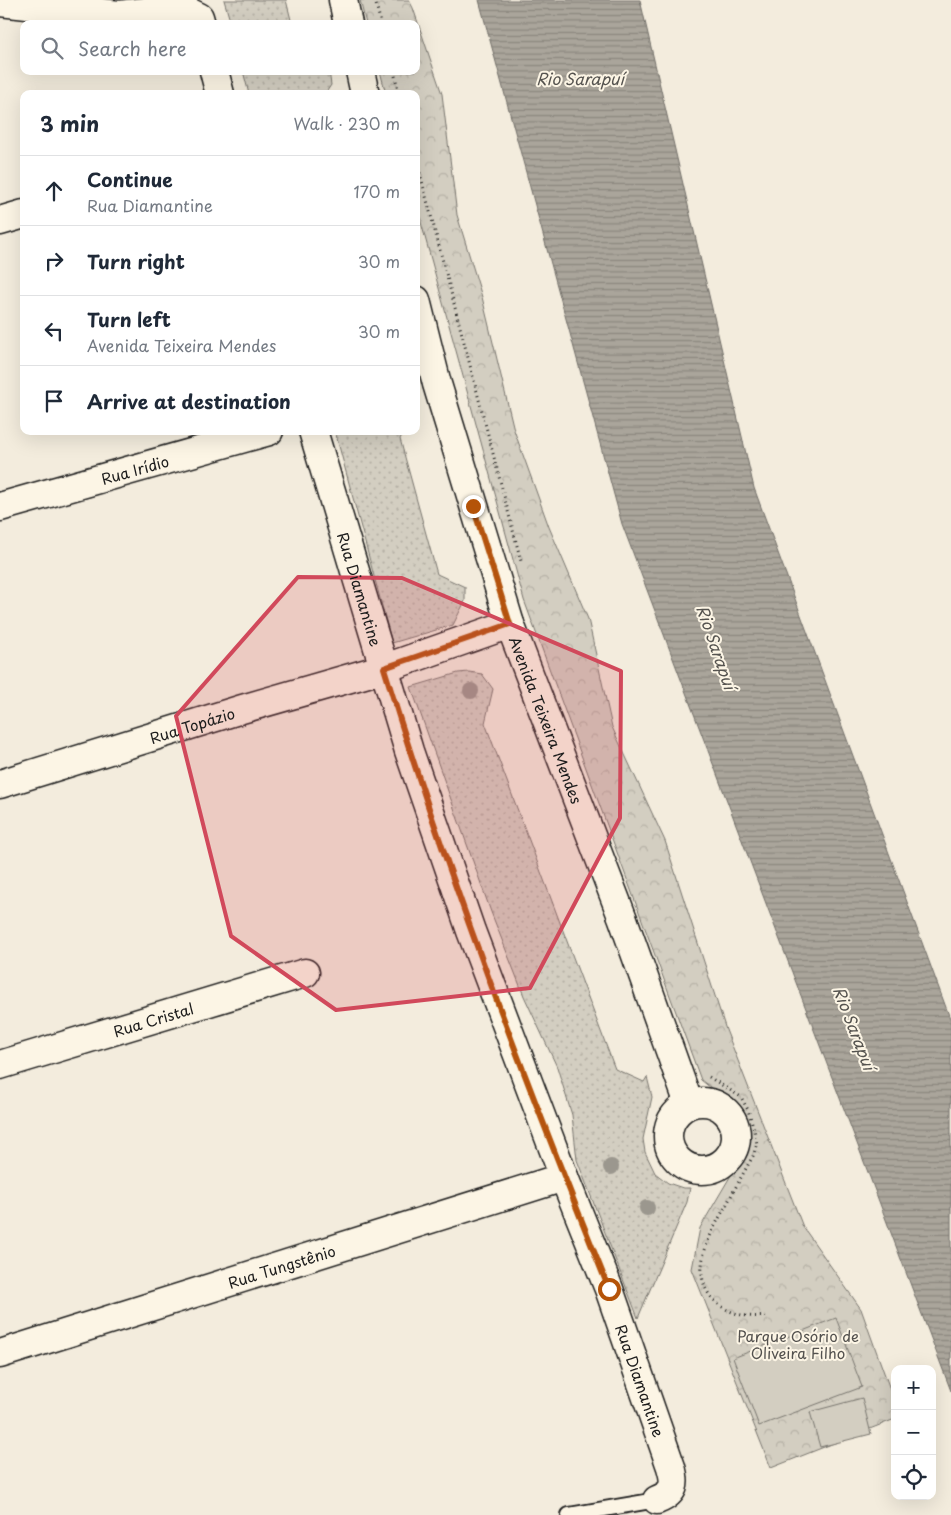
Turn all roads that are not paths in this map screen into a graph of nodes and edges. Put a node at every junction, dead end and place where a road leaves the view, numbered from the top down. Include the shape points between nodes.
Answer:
1 (343, 0) edge
2 (0, 2) edge
3 (191, 16) edge
4 (347, 20) edge
5 (215, 75) edge
6 (361, 75) edge
7 (219, 90) edge
8 (364, 90) edge
9 (20, 215) edge
10 (0, 220) edge
11 (420, 332) edge
12 (427, 387) edge
13 (255, 435) edge
14 (314, 435) edge
15 (0, 507) edge
16 (510, 624) junction
17 (384, 668) junction
18 (0, 784) edge
19 (305, 973) dead end
20 (0, 1065) edge
21 (689, 1104) dead end
22 (564, 1177) junction
23 (0, 1354) edge
24 (656, 1500) joint
25 (569, 1515) edge

1 - 4 street
2 - 3 street via 119,15
5 - 7 street
6 - 8 street
9 - 10 street
11 - 12 street, Avenida Teixeira Mendes
12 - 16 street, Avenida Teixeira Mendes
13 - 15 street, Rua Irídio
14 - 17 street, Rua Diamantine
16 - 17 street, Rua Topázio
16 - 21 street, Avenida Teixeira Mendes via 623,918
17 - 18 street, Rua Topázio
17 - 22 street, Rua Diamantine via 471,931
19 - 20 street, Rua Cristal
22 - 23 street, Rua Tungstênio
22 - 24 street, Rua Diamantine via 609,1289 674,1477 670,1493
24 - 25 lane

